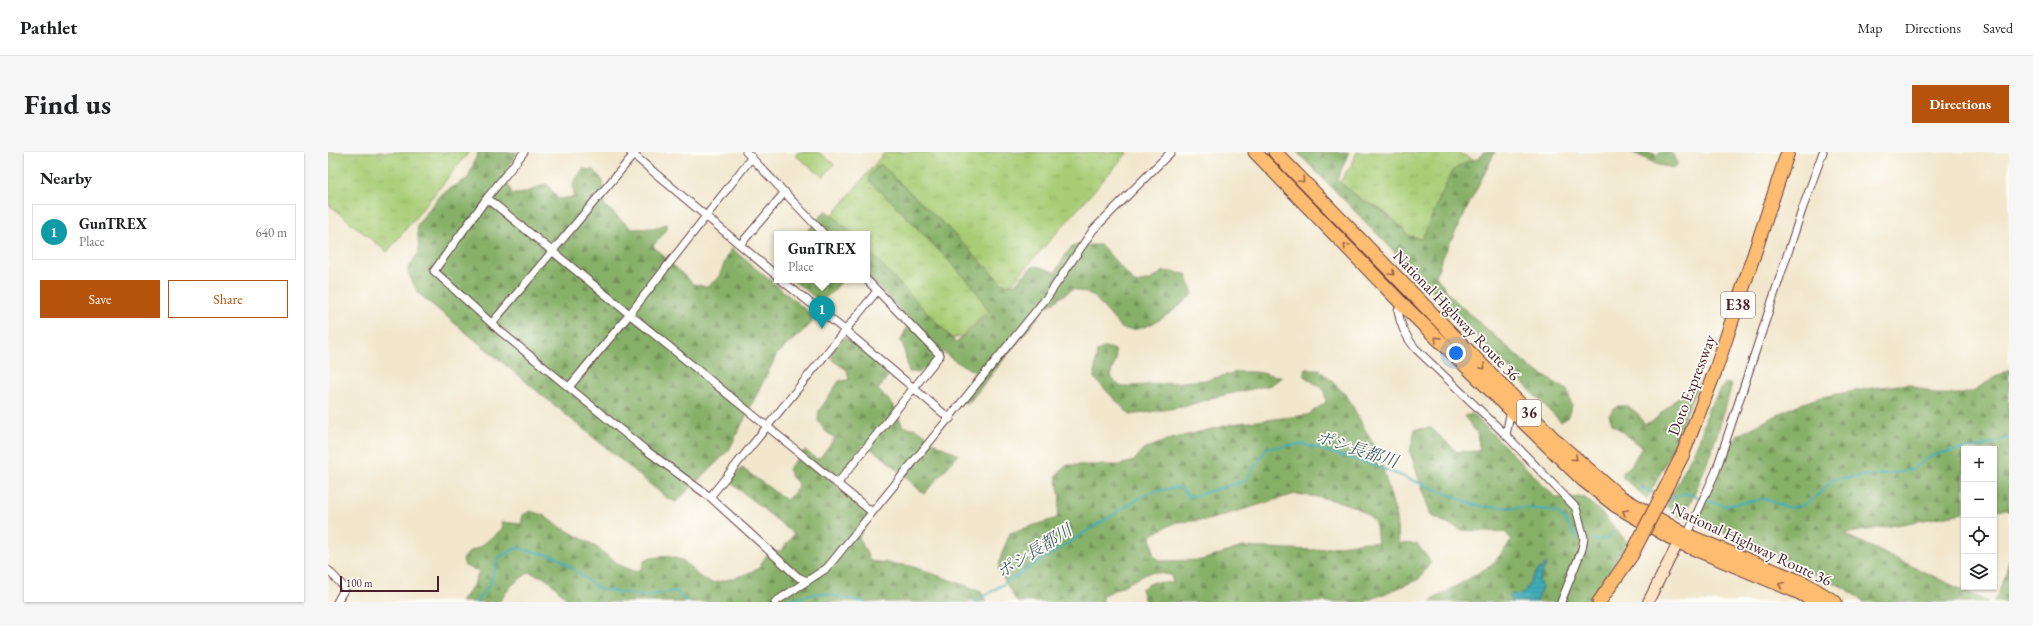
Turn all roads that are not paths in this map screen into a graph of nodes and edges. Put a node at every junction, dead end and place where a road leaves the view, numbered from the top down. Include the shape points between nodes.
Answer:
1 (524, 152) edge
2 (1171, 152) edge
3 (1255, 152) edge
4 (1275, 152) edge
5 (1788, 152) edge
6 (1823, 152) edge
7 (633, 153) edge
8 (749, 155) edge
9 (784, 192) junction
10 (487, 198) junction
11 (705, 216) junction
12 (821, 231) edge
13 (740, 246) junction
14 (552, 252) junction
15 (774, 274) edge
16 (785, 283) edge
17 (870, 283) edge
18 (877, 291) junction
19 (1403, 305) junction
20 (629, 315) junction
21 (492, 323) junction
22 (846, 331) junction
23 (569, 387) junction
24 (913, 388) junction
25 (1511, 410) junction
26 (950, 419) junction
27 (768, 427) junction
28 (1506, 435) junction
29 (837, 484) junction
30 (710, 497) junction
31 (872, 512) junction
32 (1683, 536) junction
33 (1631, 556) junction
34 (328, 570) edge
35 (808, 581) junction
36 (338, 602) edge
37 (775, 602) edge
38 (1561, 602) edge
39 (1599, 602) edge
40 (1604, 602) edge
41 (1648, 602) edge
42 (1815, 602) edge
43 (1835, 602) edge

1 - 10 street
2 - 26 street via 1093,230 1048,296
19 -> 3 highway, National Highway Route 36 / 36
4 -> 32 highway, National Highway Route 36 / 36 via 1558,443 1619,496
5 - 33 highway, Doto Expressway / E38, bridge via 1716,369 1682,456
6 - 32 street via 1716,471
7 - 11 street
7 - 14 street
8 - 9 street
8 - 11 street
9 - 12 street
9 - 13 street
10 - 14 street
10 - 21 street via 434,271
11 - 13 street
11 - 20 street
13 - 15 street
14 - 20 street
14 - 21 street
16 - 22 street
17 - 18 street
18 - 22 street
18 - 24 street via 940,355
25 -> 19 highway, National Highway Route 36 / 36
19 - 28 street via 1398,310 1399,321 1415,348
20 - 23 street
20 - 27 street
21 - 23 street
22 - 24 street
22 - 27 street
23 - 30 street via 643,448
24 - 26 street
24 - 29 street
25 - 28 street
32 -> 25 highway, National Highway Route 36 / 36 via 1616,506 1583,480
26 - 31 street
27 - 29 street
27 - 30 street
28 - 38 street via 1576,508 1581,521 1584,538 1582,549
29 - 31 street
30 - 35 street via 798,577
31 - 35 street via 827,568
32 - 41 street
42 -> 32 highway, National Highway Route 36 / 36
32 - 43 highway, National Highway Route 36 / 36 via 1806,584
33 - 39 highway, Doto Expressway / E38
33 - 40 highway, Doto Expressway / E38
34 - 36 street via 345,588
35 - 37 street

